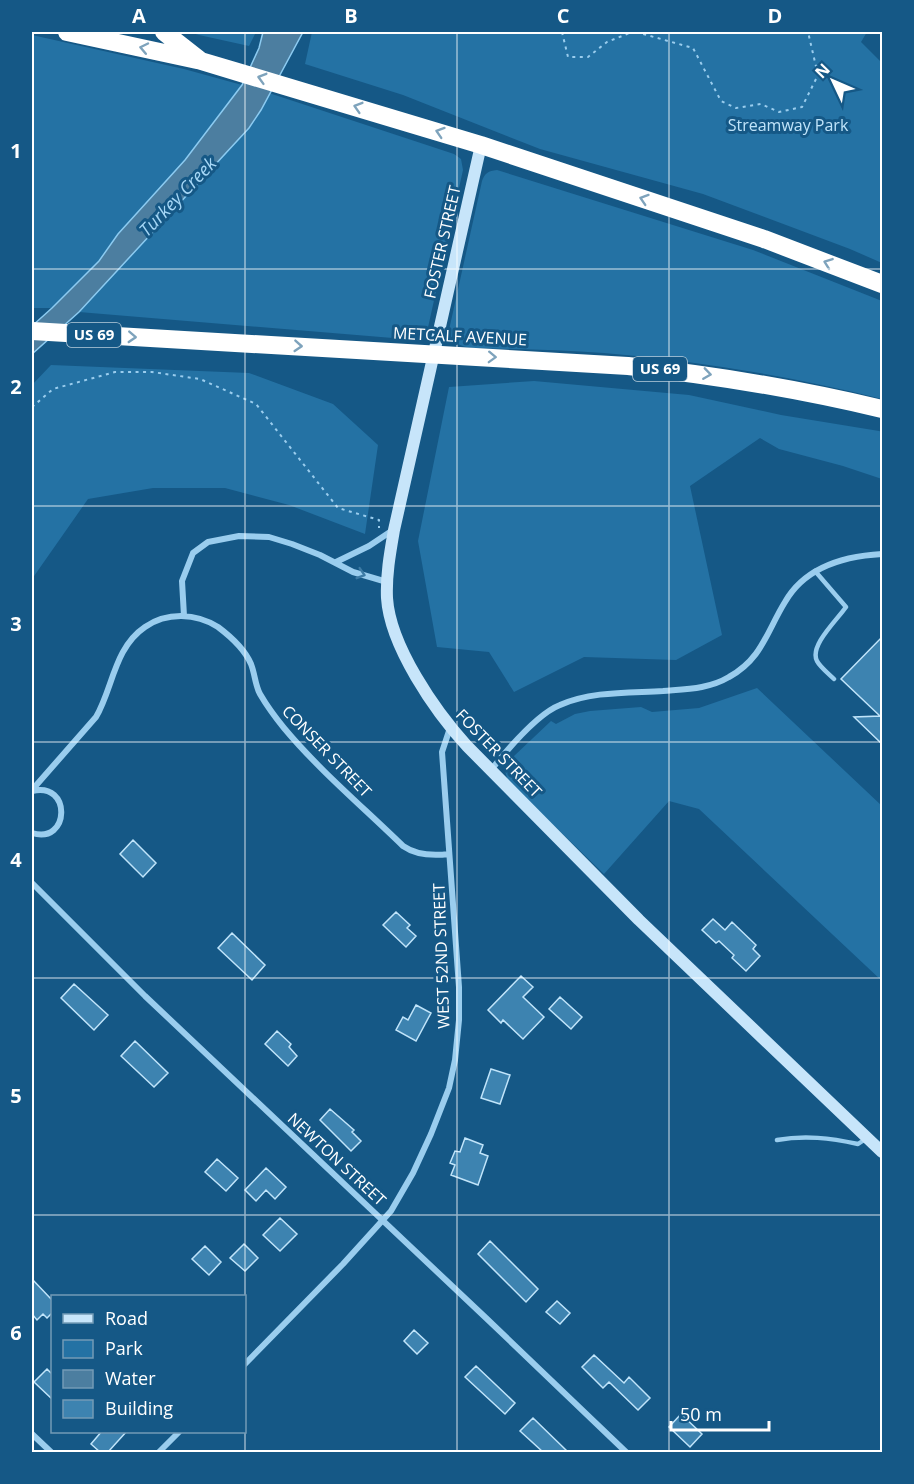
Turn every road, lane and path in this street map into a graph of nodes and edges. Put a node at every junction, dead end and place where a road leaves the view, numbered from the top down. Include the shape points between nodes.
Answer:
1 (67, 32) edge
2 (164, 32) edge
3 (562, 32) edge
4 (634, 32) edge
5 (808, 32) edge
6 (201, 61) junction
7 (481, 145) junction
8 (882, 284) edge
9 (32, 331) edge
10 (433, 355) junction
11 (32, 407) edge
12 (882, 409) edge
13 (394, 530) junction
14 (379, 539) junction
15 (882, 554) edge
16 (336, 562) junction
17 (815, 571) junction
18 (387, 582) junction
19 (184, 616) junction
20 (834, 679) dead end
21 (450, 728) junction
22 (491, 770) junction
23 (32, 791) edge
24 (32, 833) edge
25 (449, 854) junction
26 (32, 883) edge
27 (867, 1138) junction
28 (777, 1140) dead end
29 (882, 1152) edge
30 (383, 1221) junction
31 (246, 1363) edge
32 (177, 1433) edge
33 (32, 1434) edge
34 (51, 1452) edge
35 (159, 1452) edge
36 (626, 1452) edge

6 -> 1 highway
2 - 6 highway
3 - 4 path via 568,57 588,57 608,42
4 - 5 path via 693,48 722,101 736,108 761,104 779,112 802,107 818,75
7 -> 6 highway
8 -> 7 highway via 764,239
7 - 10 street, FOSTER STREET
9 -> 10 highway, METCALF AVENUE / US 69
10 -> 12 highway, METCALF AVENUE / US 69 via 706,374
10 - 13 street, FOSTER STREET
11 - 14 path via 53,389 115,372 152,372 200,379 256,404 338,508 379,520
13 - 14 street
13 - 18 street, FOSTER STREET
14 - 16 street
15 - 17 street via 842,560
16 -> 18 street via 353,572
16 - 19 street via 269,537 239,536 208,542 193,553 182,581
17 - 20 lane via 846,607 815,651 817,662
17 - 22 street via 786,599 764,644 740,671 702,688 587,697 560,705 538,720
18 - 21 street, FOSTER STREET via 395,634 406,659
19 - 23 street, CONSER STREET via 146,626 137,634 118,660 96,717
19 - 25 street, CONSER STREET via 207,621 243,651 260,693 285,729 403,846 428,855
21 - 22 street, FOSTER STREET
21 - 25 street, WEST 52ND STREET via 442,752
22 - 27 street, FOSTER STREET via 639,921
23 - 24 street via 53,794 62,814 51,832
25 - 30 street, WEST 52ND STREET via 459,987 455,1060 431,1134 413,1173
26 - 30 street, NEWTON STREET via 145,996
27 - 28 lane via 858,1144 798,1136
27 - 29 street, FOSTER STREET
30 - 31 street, WEST 52ND STREET
30 - 36 street, NEWTON STREET
32 - 35 street
33 - 34 street

